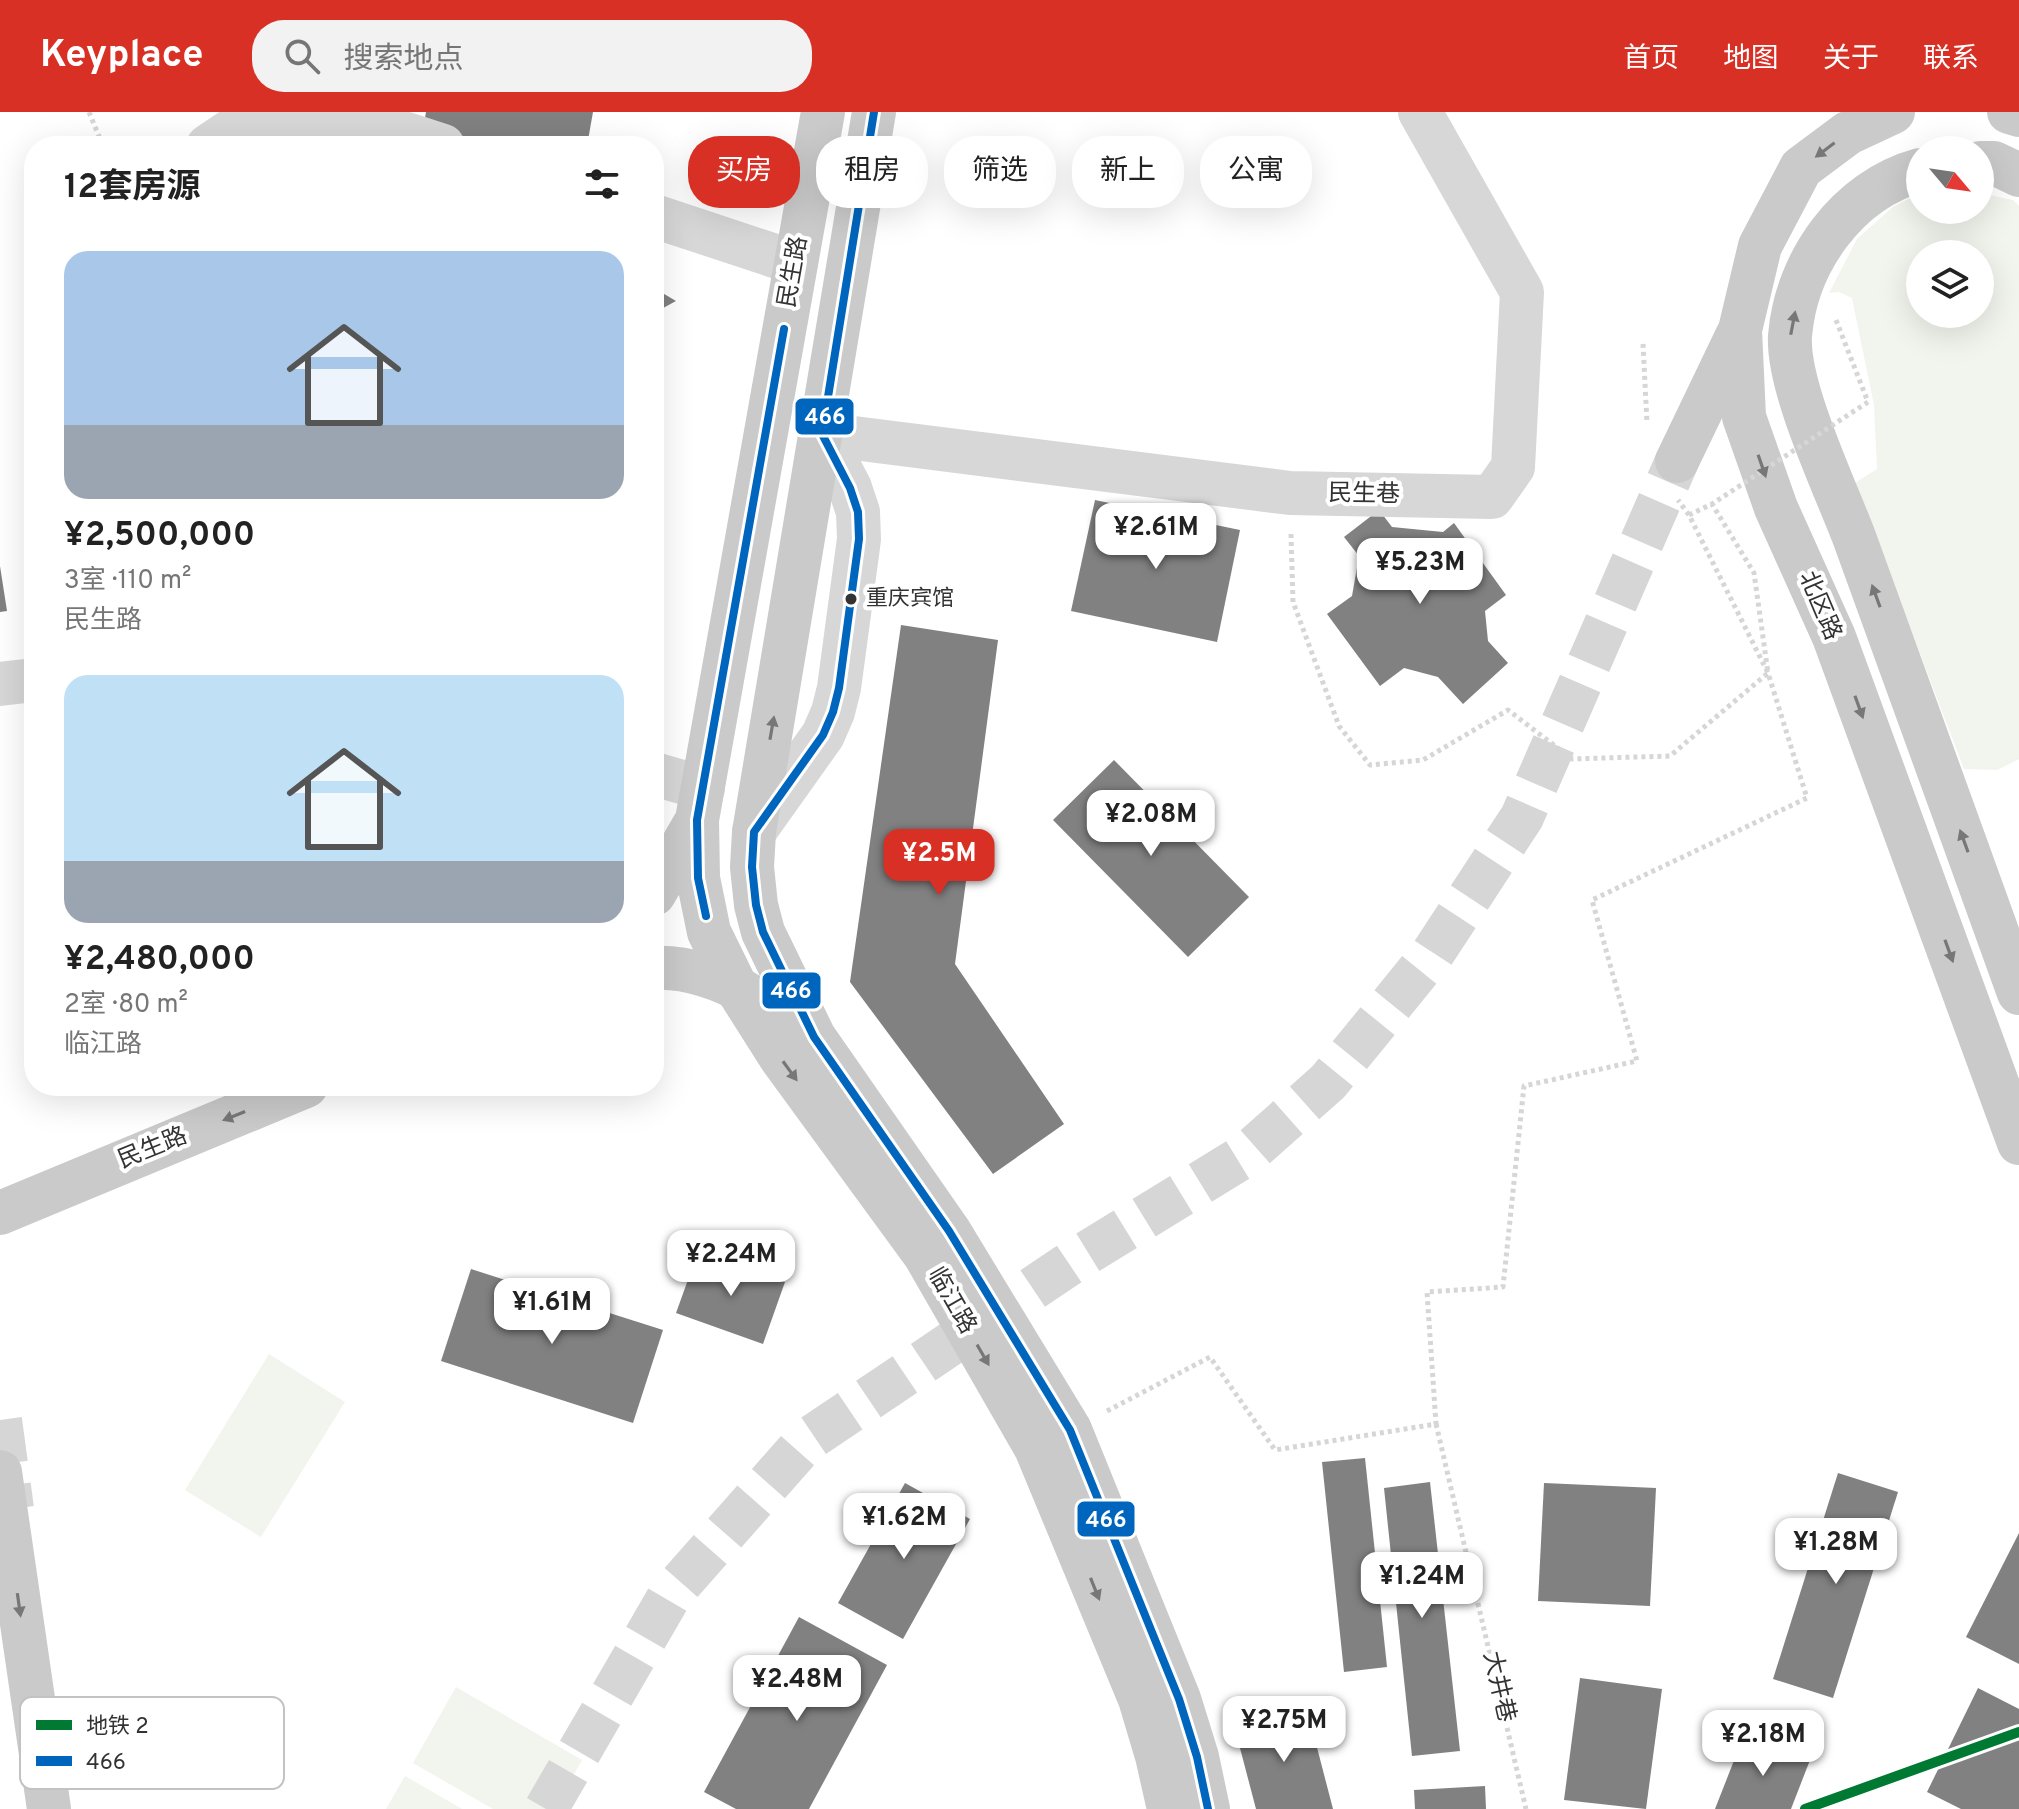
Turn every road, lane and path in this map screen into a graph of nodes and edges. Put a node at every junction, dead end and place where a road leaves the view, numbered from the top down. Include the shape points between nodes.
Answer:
1 (89, 112) edge
2 (823, 112) edge
3 (874, 112) edge
4 (1420, 112) edge
5 (1893, 112) edge
6 (2009, 112) edge
7 (2019, 115) edge
8 (99, 136) edge
9 (223, 136) edge
10 (413, 136) edge
11 (1994, 163) edge
12 (1906, 174) edge
13 (2019, 175) edge
14 (664, 219) edge
15 (796, 263) junction
16 (1827, 319) dead end
17 (1740, 330) junction
18 (1643, 344) dead end
19 (1798, 389) junction
20 (1744, 417) junction
21 (1648, 429) dead end
22 (822, 434) junction
23 (1675, 477) joint
24 (1290, 493) junction
25 (1712, 504) junction
26 (1689, 515) junction
27 (1768, 673) junction
28 (24, 681) edge
29 (0, 684) edge
30 (664, 781) edge
31 (700, 804) junction
32 (754, 832) junction
33 (664, 874) edge
34 (664, 968) edge
35 (736, 987) junction
36 (2019, 993) edge
37 (814, 1037) junction
38 (282, 1096) edge
39 (2019, 1143) edge
40 (0, 1213) edge
41 (1436, 1424) junction
42 (1070, 1430) junction
43 (0, 1472) tunnel mouth
44 (33, 1697) edge
45 (46, 1789) edge
46 (49, 1809) edge
47 (1169, 1809) edge
48 (1208, 1809) edge
49 (1526, 1809) edge

1 - 8 path
2 - 15 main road, 民生路
3 - 22 main road
4 - 24 street, 民生巷 via 1522,292 1513,467 1492,497
5 -> 17 main road, 北区路 via 1848,133 1801,168 1760,246
6 - 7 main road
9 - 10 street via 241,124 376,124
11 - 13 main road
19 -> 12 main road via 1790,338 1816,250 1853,206
14 - 15 street
15 - 31 main road, 民生路
16 - 25 path, bridge via 1834,317 1868,402
17 - 20 main road, 北区路
17 - 23 main road
18 - 21 path
19 - 20 main road via 1775,430
36 -> 19 main road
20 -> 39 main road, 北区路 via 1776,508 1834,637
22 - 24 street, 民生巷
32 -> 22 main road
22 - 32 street via 858,512 839,688 823,735
23 - 26 path
24 - 27 path via 1293,602 1339,726 1370,765 1423,760 1508,710 1572,759 1670,756
25 - 26 path, bridge
25 - 27 path via 1754,573
26 - 27 path
27 - 41 path, 大井巷 via 1807,798 1592,900 1637,1061 1524,1086 1503,1287 1427,1292
28 - 29 street
30 - 31 street
31 - 33 main road, 民生路
31 - 35 main road, 临江路 via 698,878 709,932
32 - 37 main road via 752,867 763,932
34 - 35 main road
35 - 37 main road
35 -> 47 main road, 临江路 via 781,1058 925,1255 1036,1448 1140,1699
37 - 42 main road, 临江路 via 949,1231
38 -> 40 main road, 民生路
41 - 42 path via 1275,1450 1210,1357
41 - 49 path, 大井巷
42 - 48 main road, 临江路 via 1179,1699
43 -> 44 main road
45 -> 46 main road

